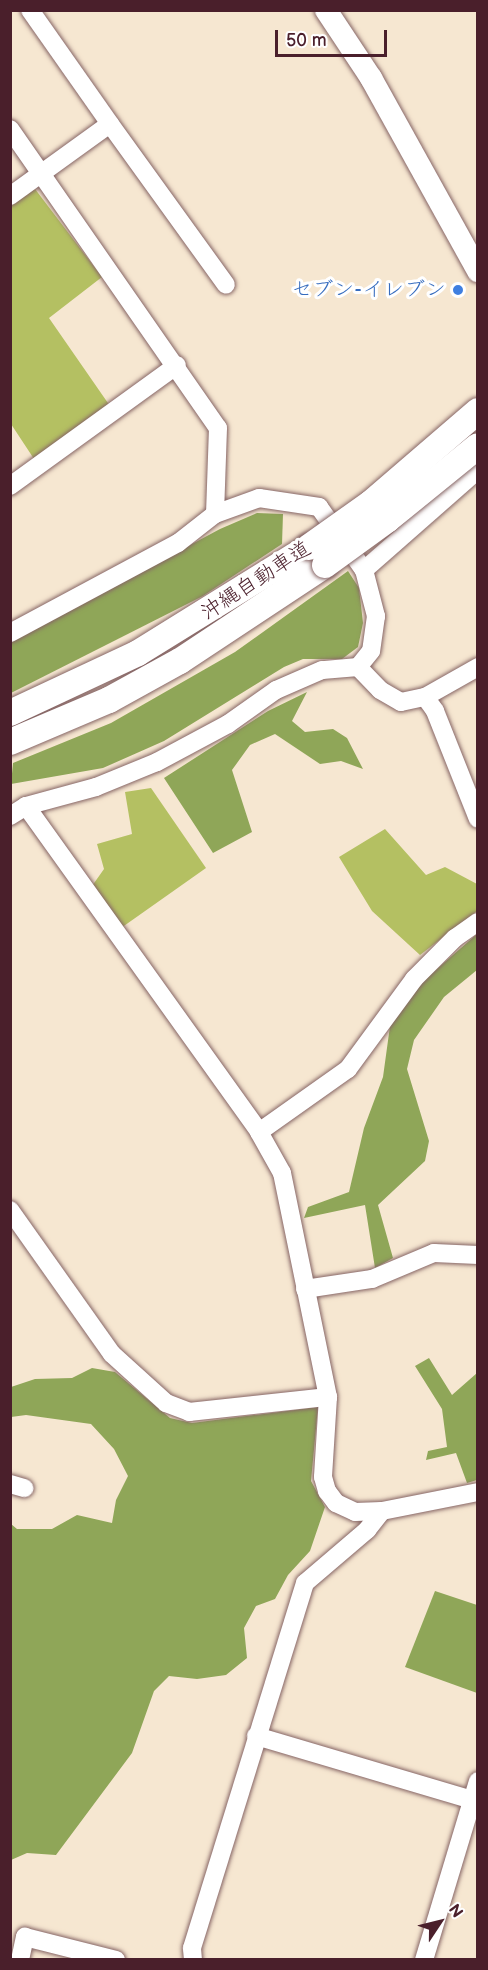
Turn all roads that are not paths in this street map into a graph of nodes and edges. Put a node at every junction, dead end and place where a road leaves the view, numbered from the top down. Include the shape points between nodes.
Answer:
1 (30, 10) edge
2 (326, 10) edge
3 (110, 124) junction
4 (10, 129) edge
5 (42, 173) junction
6 (10, 196) edge
7 (477, 272) edge
8 (226, 285) dead end
9 (177, 365) junction
10 (477, 411) edge
11 (477, 446) edge
12 (477, 470) edge
13 (10, 486) edge
14 (215, 514) junction
15 (317, 556) junction
16 (364, 570) junction
17 (10, 633) edge
18 (358, 667) junction
19 (477, 667) edge
20 (425, 697) junction
21 (10, 713) edge
22 (10, 742) edge
23 (26, 806) junction
24 (10, 816) edge
25 (477, 819) edge
26 (477, 922) edge
27 (258, 1132) junction
28 (10, 1210) edge
29 (477, 1256) edge
30 (305, 1289) junction
31 (328, 1397) junction
32 (477, 1492) edge
33 (382, 1511) junction
34 (256, 1736) junction
35 (477, 1781) edge
36 (472, 1800) junction
37 (20, 1959) edge
38 (116, 1959) edge
39 (193, 1959) edge
40 (424, 1959) edge

1 - 3 street
2 - 7 main road via 371,78
3 - 5 street
3 - 8 street
4 - 5 street
5 - 6 street
5 - 9 street
9 - 13 street
9 - 14 street via 218,428
10 - 15 highway, 沖縄自動車道, bridge via 371,502
11 - 15 highway, 沖縄自動車道, bridge via 387,520
12 - 16 street
14 - 16 street via 259,498 319,507
14 - 17 street via 178,543
15 - 21 highway, 沖縄自動車道 via 138,652
15 - 22 highway, 沖縄自動車道 via 180,661 109,700
16 - 18 street via 376,616 371,651
18 - 20 street via 380,690 402,702
18 - 23 street via 322,670 276,690 228,724 157,762 96,787
19 - 20 street
20 - 25 street via 435,711
23 - 24 street
23 - 27 street
26 - 27 street via 414,979 348,1069
27 - 30 street via 282,1173
28 - 31 street via 112,1354 166,1403 189,1412
29 - 30 street via 434,1253 372,1279
30 - 31 street
31 - 33 street via 323,1477 327,1491 336,1503 355,1512
32 - 33 street
33 - 34 street via 367,1530 305,1583
34 - 36 street
34 - 39 street via 192,1948
35 - 36 street
36 - 40 street
37 - 38 street via 25,1937

